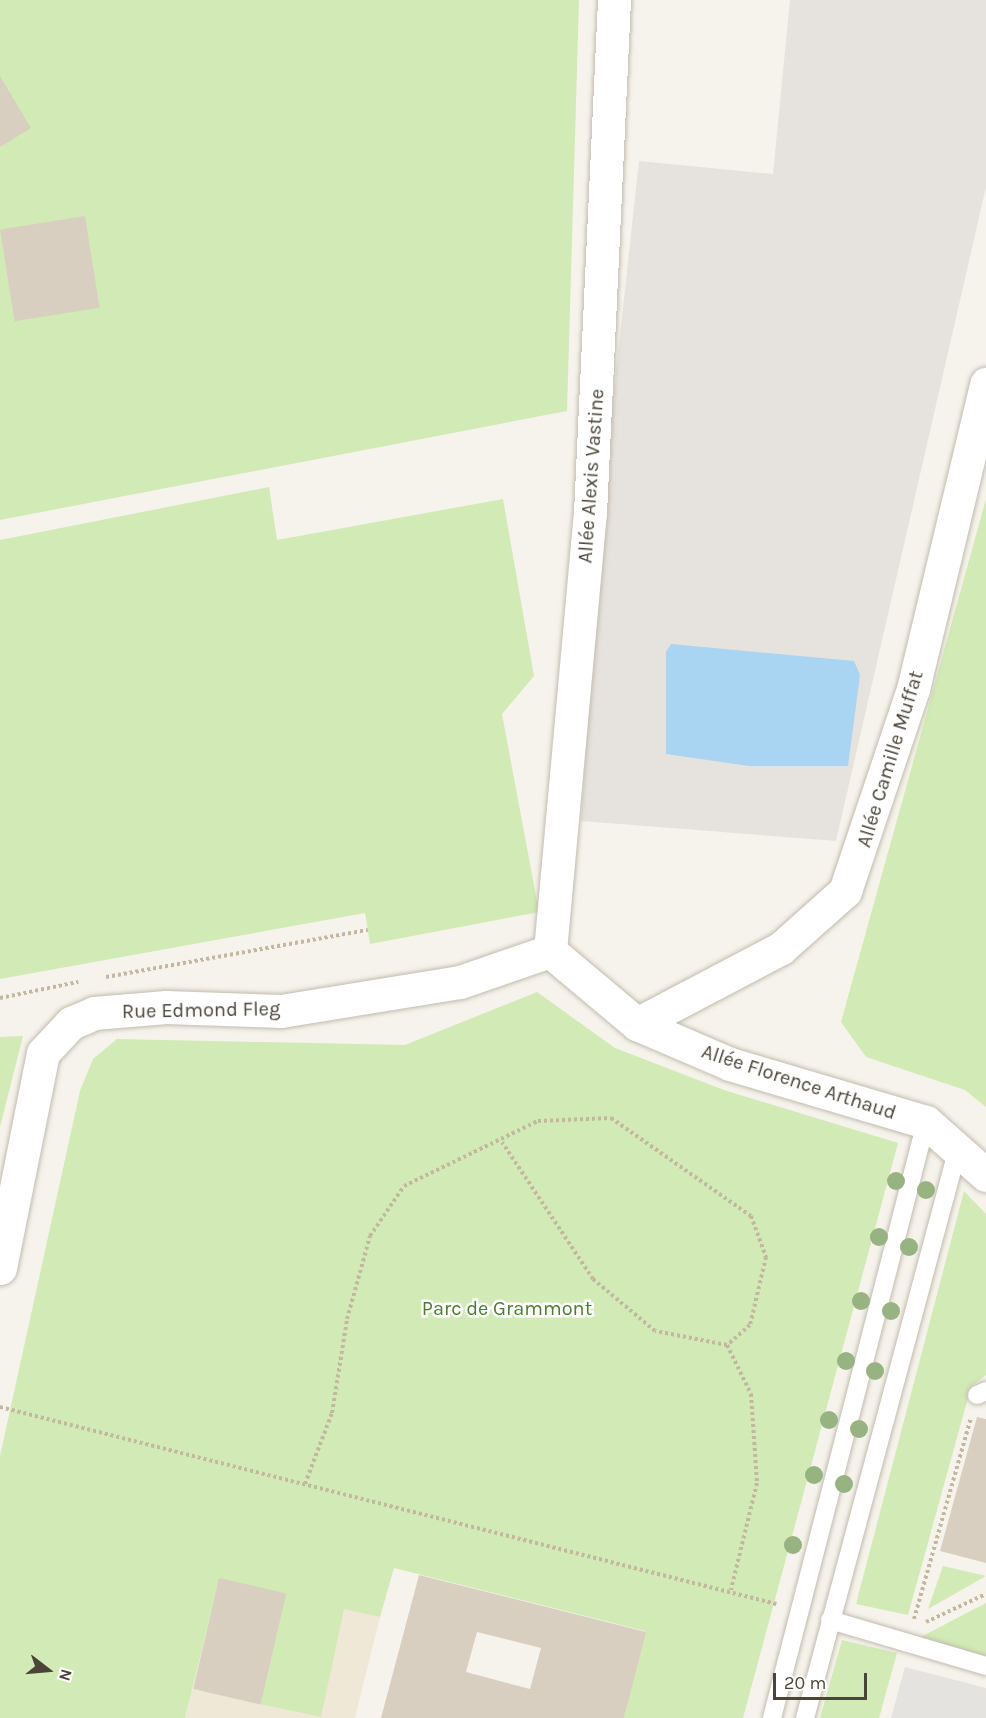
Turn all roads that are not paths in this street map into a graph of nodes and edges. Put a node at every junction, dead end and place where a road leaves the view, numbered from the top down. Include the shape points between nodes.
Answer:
1 (614, 0) edge
2 (986, 384) edge
3 (550, 951) junction
4 (637, 1023) junction
5 (926, 1122) junction
6 (958, 1148) junction
7 (986, 1175) edge
8 (5, 1203) edge
9 (0, 1268) edge
10 (830, 1620) junction
11 (986, 1666) edge
12 (772, 1718) edge
13 (805, 1718) edge

1 - 3 street, Allée Alexis Vastine via 590,513
2 - 4 street, Allée Camille Muffat via 913,689 845,891 781,948
3 - 4 street, Allée Florence Arthaud
3 - 8 street, Rue Edmond Fleg via 460,982 281,1011 166,1006 94,1013 57,1034 43,1053
4 - 5 street, Allée Florence Arthaud via 730,1064
5 - 6 street, Allée Florence Arthaud
5 - 12 lane
6 - 7 street, Allée Florence Arthaud
6 - 10 lane
8 - 9 street, Rue Edmond Fleg
10 - 11 lane
10 - 13 lane

